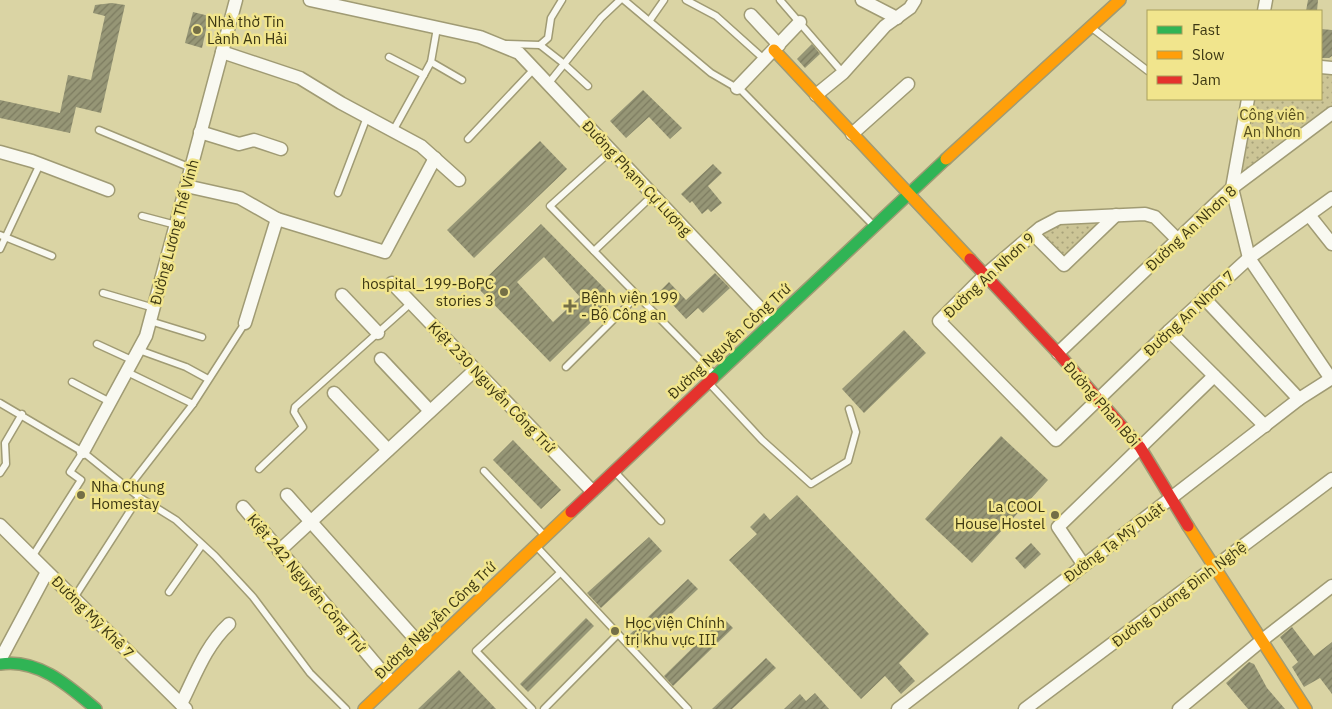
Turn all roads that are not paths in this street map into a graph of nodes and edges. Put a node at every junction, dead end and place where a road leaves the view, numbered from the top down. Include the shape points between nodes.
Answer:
1 (236, 0) edge
2 (310, 0) edge
3 (562, 0) edge
4 (620, 0) edge
5 (624, 0) edge
6 (664, 0) edge
7 (686, 0) edge
8 (780, 0) edge
9 (862, 0) edge
10 (914, 0) edge
11 (1120, 0) edge
12 (752, 15) dead end
13 (897, 18) junction
14 (650, 20) junction
15 (800, 22) junction
16 (1091, 27) junction
17 (437, 28) junction
18 (495, 44) junction
19 (540, 45) junction
20 (777, 48) junction
21 (222, 52) junction
22 (390, 57) dead end
23 (765, 60) junction
24 (431, 62) junction
25 (563, 63) junction
26 (534, 69) junction
27 (1147, 70) edge
28 (843, 73) junction
29 (424, 75) junction
30 (462, 80) dead end
31 (548, 84) junction
32 (908, 84) dead end
33 (588, 86) dead end
34 (737, 88) junction
35 (816, 95) junction
36 (1248, 100) edge
37 (1332, 114) edge
38 (367, 117) junction
39 (99, 130) dead end
40 (393, 131) junction
41 (200, 132) junction
42 (852, 134) junction
43 (468, 138) dead end
44 (282, 149) dead end
45 (611, 151) junction
46 (0, 152) edge
47 (435, 158) junction
48 (40, 164) junction
49 (191, 168) junction
50 (459, 180) dead end
51 (186, 186) junction
52 (1232, 188) junction
53 (108, 190) dead end
54 (338, 193) dead end
55 (907, 193) junction
56 (653, 195) junction
57 (1332, 198) edge
58 (1116, 215) junction
59 (1309, 215) junction
60 (142, 216) dead end
61 (277, 219) junction
62 (176, 225) junction
63 (873, 225) junction
64 (1033, 234) junction
65 (3, 236) edge
66 (1177, 239) junction
67 (1332, 244) edge
68 (0, 249) edge
69 (594, 251) junction
70 (52, 256) dead end
71 (1249, 258) junction
72 (985, 275) junction
73 (392, 283) dead end
74 (103, 293) dead end
75 (342, 295) dead end
76 (637, 296) junction
77 (1204, 298) junction
78 (411, 303) junction
79 (154, 308) junction
80 (150, 321) junction
81 (772, 321) junction
82 (245, 323) joint
83 (1169, 331) junction
84 (378, 333) junction
85 (202, 338) dead end
86 (97, 344) dead end
87 (1058, 353) junction
88 (381, 359) dead end
89 (133, 361) junction
90 (566, 367) dead end
91 (475, 370) junction
92 (1214, 376) junction
93 (711, 378) junction
94 (1332, 378) edge
95 (208, 379) junction
96 (72, 382) dead end
97 (334, 393) dead end
98 (1098, 398) junction
99 (1299, 399) junction
100 (110, 402) junction
101 (0, 404) edge
102 (193, 404) junction
103 (849, 409) dead end
104 (430, 411) junction
105 (22, 414) junction
106 (1265, 426) junction
107 (1056, 440) joint
108 (1140, 447) junction
109 (388, 450) junction
110 (83, 452) junction
111 (259, 469) dead end
112 (484, 470) dead end
113 (613, 471) junction
114 (0, 473) edge
115 (1332, 479) edge
116 (128, 488) junction
117 (592, 491) junction
118 (287, 495) dead end
119 (139, 497) junction
120 (1171, 499) junction
121 (243, 507) dead end
122 (661, 521) dead end
123 (311, 522) junction
124 (0, 525) edge
125 (545, 536) junction
126 (202, 545) junction
127 (535, 545) junction
128 (279, 551) junction
129 (32, 557) junction
130 (1083, 564) junction
131 (1215, 568) junction
132 (47, 572) junction
133 (560, 573) junction
134 (1332, 586) edge
135 (169, 592) dead end
136 (74, 598) junction
137 (230, 624) dead end
138 (618, 634) junction
139 (1260, 640) junction
140 (425, 650) junction
141 (0, 660) edge
142 (0, 664) edge
143 (391, 682) junction
144 (184, 707) edge
145 (96, 709) edge
146 (346, 709) edge
147 (364, 709) edge
148 (532, 709) edge
149 (544, 709) edge
150 (688, 709) edge
151 (898, 709) edge
152 (1025, 709) edge
153 (1179, 709) edge
154 (1306, 709) edge

1 - 21 street, Đường Lương Thế Vinh
2 - 17 street, Đường Phạm Cự Lượng via 359,8
3 - 19 lane via 551,18 548,38
4 - 25 lane
5 - 14 lane
6 - 14 lane
7 - 23 lane via 716,16
8 - 15 lane
9 - 13 street
10 - 13 street via 910,8
11 - 16 street, Đường Nguyễn Công Trứ
12 - 20 street
13 - 28 street via 885,26
14 - 34 lane via 698,63
15 - 20 street
15 - 28 lane
16 - 27 lane
16 - 55 street, Đường Nguyễn Công Trứ
17 - 18 street, Đường Phạm Cự Lượng via 480,37
17 - 24 lane
18 - 19 lane, Đường Phạm Cự Lượng
18 - 26 street, Đường Phạm Cự Lượng via 519,53
19 - 25 lane
20 - 23 street
20 - 35 street, Đường Phan Bôi
21 - 38 street via 300,78
21 - 41 street, Đường Lương Thế Vinh
22 - 29 lane
23 - 34 street
24 - 29 lane
24 - 30 lane
25 - 31 lane
25 - 33 lane
26 - 31 street, Đường Phạm Cự Lượng
26 - 43 lane
28 - 35 street
29 - 40 lane
31 - 45 street, Đường Phạm Cự Lượng
32 - 42 street
34 - 63 lane
35 - 42 street, Đường Phan Bôi
36 - 52 street
37 - 52 street, Đường An Nhơn 8
38 - 40 street
38 - 54 lane
39 - 49 lane
40 - 47 street via 421,146
41 - 44 street via 239,144 254,140
41 - 49 street, Đường Lương Thế Vinh
42 - 55 street, Đường Phan Bôi
45 - 56 street, Đường Phạm Cự Lượng
45 - 69 lane via 550,206
46 - 48 street
47 - 50 street
47 - 61 street via 385,252
48 - 53 street
48 - 65 lane
49 - 51 street, Đường Lương Thế Vinh
51 - 61 street via 240,198
51 - 62 street, Đường Lương Thế Vinh
52 - 66 street, Đường An Nhơn 8
52 - 71 street
55 - 63 street, Đường Nguyễn Công Trứ
55 - 72 street, Đường Phan Bôi
56 - 69 lane
56 - 81 street, Đường Phạm Cự Lượng
57 - 59 street, Đường An Nhơn 7
58 - 64 street, Đường An Nhơn 9 via 1059,218
58 - 64 street via 1064,265
58 - 66 street, Đường An Nhơn 9 via 1155,217
59 - 67 street
59 - 71 street, Đường An Nhơn 7
60 - 62 lane
61 - 82 street
62 - 79 street, Đường Lương Thế Vinh
63 - 81 street, Đường Nguyễn Công Trứ
64 - 72 street, Đường An Nhơn 9
65 - 68 lane
65 - 70 lane
66 - 87 street, Đường An Nhơn 8
69 - 76 lane
71 - 77 street, Đường An Nhơn 7
71 - 94 street
72 - 87 street, Đường Phan Bôi
72 - 107 street, Đường An Nhơn 9 via 939,321
73 - 78 street, Kiệt 230 Nguyễn Công Trứ
74 - 79 lane
75 - 84 street
76 - 90 lane
76 - 93 lane
77 - 83 street, Đường An Nhơn 7
77 - 99 street
78 - 84 lane
78 - 91 street, Kiệt 230 Nguyễn Công Trứ
79 - 80 street, Đường Lương Thế Vinh
80 - 85 lane
80 - 89 street, Đường Lương Thế Vinh
81 - 93 street, Đường Nguyễn Công Trứ
82 - 95 lane
83 - 92 street
83 - 98 street, Đường An Nhơn 7
84 - 111 lane via 295,406 294,412 304,427
86 - 89 lane
87 - 98 street, Đường Phan Bôi
88 - 104 street
89 - 95 lane via 186,367
89 - 100 street, Đường Lương Thế Vinh
89 - 102 lane
91 - 104 street
91 - 117 street, Kiệt 230 Nguyễn Công Trứ
92 - 106 street
92 - 108 street
93 - 103 lane via 762,440 811,484 848,461 856,432
93 - 113 street, Đường Nguyễn Công Trứ
94 - 99 street, Đường Tạ Mỹ Duật
95 - 102 lane
96 - 100 lane
97 - 109 street
98 - 107 street, Đường An Nhơn 7
98 - 108 street, Đường Phan Bôi
99 - 106 street, Đường Tạ Mỹ Duật
100 - 110 street, Đường Lương Thế Vinh
101 - 105 lane
102 - 116 lane
104 - 109 street
105 - 110 lane
105 - 114 lane via 5,443 6,464
106 - 120 street, Đường Tạ Mỹ Duật
108 - 120 street, Đường Phan Bôi
108 - 130 street via 1058,526
109 - 123 street
110 - 116 lane
110 - 129 lane via 70,472 80,480
112 - 125 lane
113 - 117 street, Đường Nguyễn Công Trứ
113 - 122 lane
115 - 131 street, Đường Dương Đình Nghệ
116 - 119 lane
117 - 125 street, Đường Nguyễn Công Trứ
118 - 123 street
119 - 126 lane via 176,520
119 - 136 lane
120 - 130 street, Đường Tạ Mỹ Duật
120 - 131 street, Đường Phan Bôi
121 - 128 street, Kiệt 242 Nguyễn Công Trứ
123 - 128 street
123 - 140 street
124 - 129 street, Đường Mỹ Khê 7
125 - 127 street, Đường Nguyễn Công Trứ
126 - 135 lane
126 - 146 lane via 253,597 310,673
127 - 133 lane
127 - 140 street, Đường Nguyễn Công Trứ
128 - 143 street, Kiệt 242 Nguyễn Công Trứ
129 - 132 street, Đường Mỹ Khê 7
130 - 151 street, Đường Tạ Mỹ Duật
131 - 139 street, Đường Phan Bôi
131 - 152 street, Đường Dương Đình Nghệ
132 - 136 street, Đường Mỹ Khê 7
132 - 141 street
133 - 138 lane
133 - 148 lane via 476,651
134 - 139 street
136 - 144 street, Đường Mỹ Khê 7
137 - 144 street via 206,652
138 - 149 lane
138 - 150 lane
139 - 153 street
139 - 154 street, Đường Phan Bôi
140 - 143 street, Đường Nguyễn Công Trứ
142 - 145 street via 19,662 44,672
143 - 147 street, Đường Nguyễn Công Trứ

